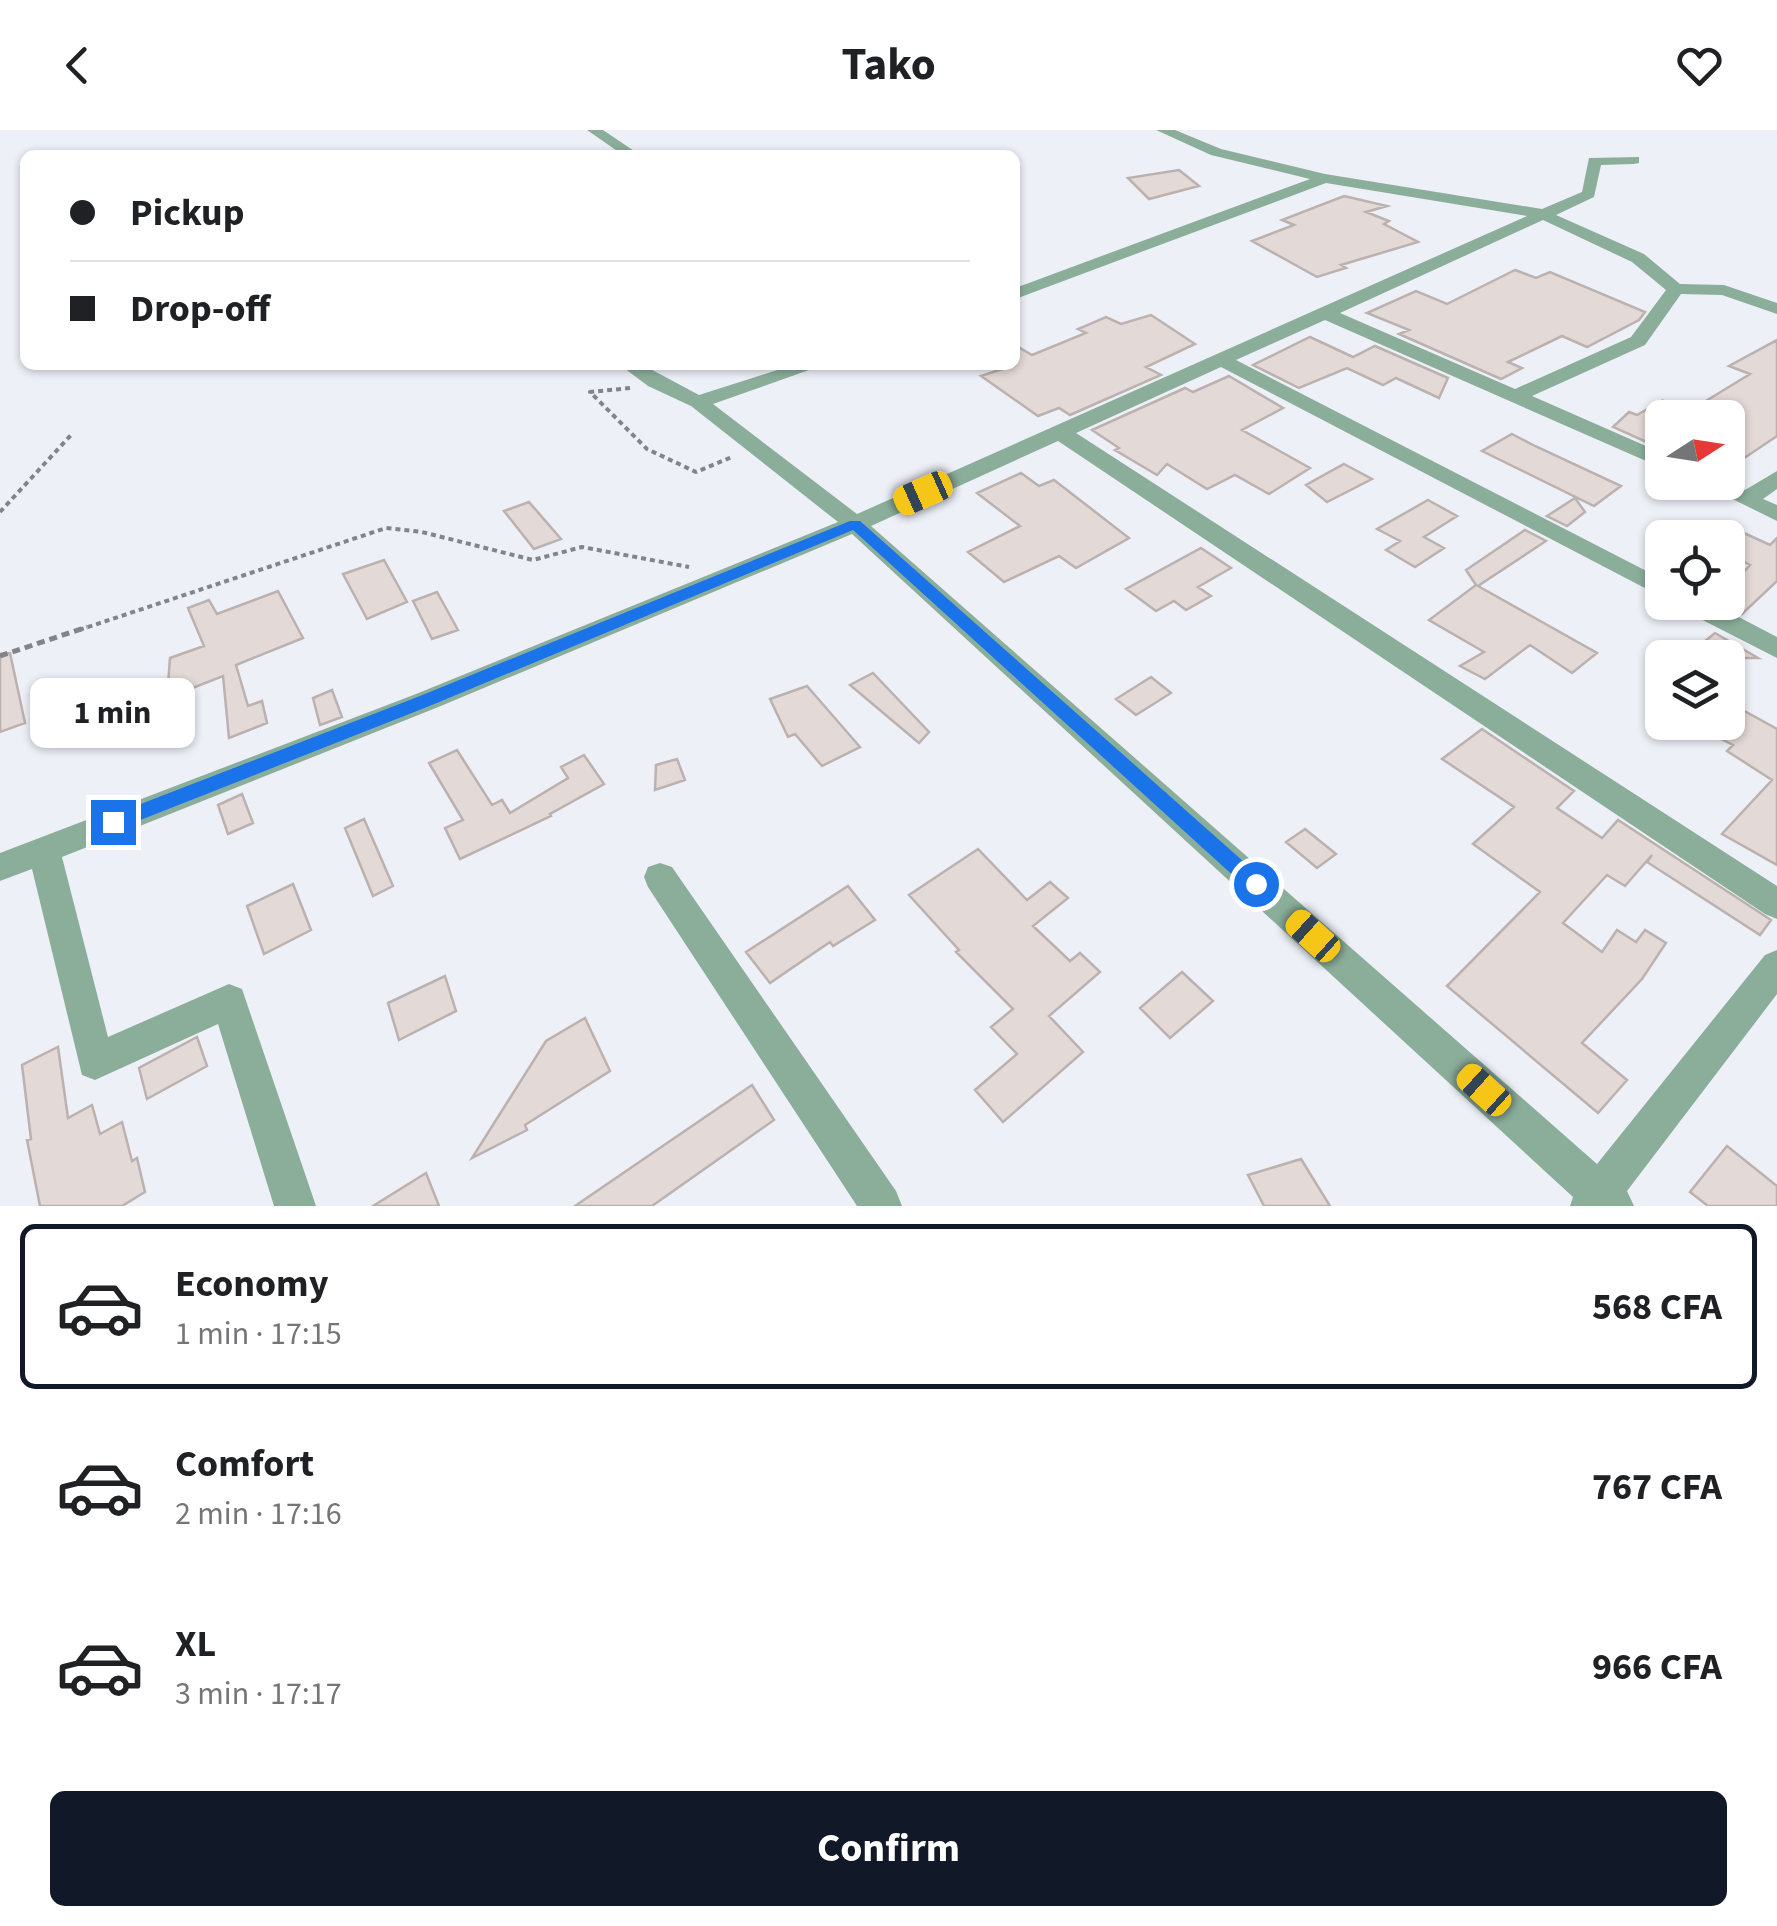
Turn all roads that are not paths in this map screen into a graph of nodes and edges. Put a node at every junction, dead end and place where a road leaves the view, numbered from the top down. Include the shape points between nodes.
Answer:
1 (594, 130) edge
2 (1163, 130) edge
3 (625, 150) edge
4 (1634, 160) dead end
5 (1325, 178) junction
6 (1542, 214) junction
7 (1676, 289) junction
8 (1020, 292) edge
9 (1777, 309) edge
10 (1326, 313) junction
11 (1222, 360) junction
12 (637, 370) edge
13 (797, 370) edge
14 (1518, 395) junction
15 (698, 402) junction
16 (1060, 432) junction
17 (1645, 453) edge
18 (1777, 478) edge
19 (1747, 500) joint
20 (1777, 514) edge
21 (855, 524) junction
22 (1645, 580) edge
23 (1722, 620) edge
24 (1777, 649) edge
25 (44, 850) junction
26 (0, 867) edge
27 (660, 877) dead end
28 (1777, 904) edge
29 (1777, 966) edge
30 (1600, 1202) edge
31 (296, 1206) edge
32 (881, 1206) edge

1 - 3 street
2 - 5 street via 1216,152
4 - 6 street via 1594,160 1589,194
5 - 6 street
5 - 8 street
6 - 7 street via 1638,258
6 - 10 street
7 - 9 street via 1724,290
7 - 14 street via 1638,341
10 - 11 street
10 - 14 street
11 - 16 street
11 - 22 street
12 - 15 street
13 - 15 street
14 - 17 street
15 - 21 street
16 - 21 street
16 - 28 street
18 - 19 street
19 - 20 street
21 - 25 street
21 - 30 street
23 - 24 street
25 - 26 street
25 - 31 street via 95,1062 228,1002
27 - 32 street
29 - 30 street

